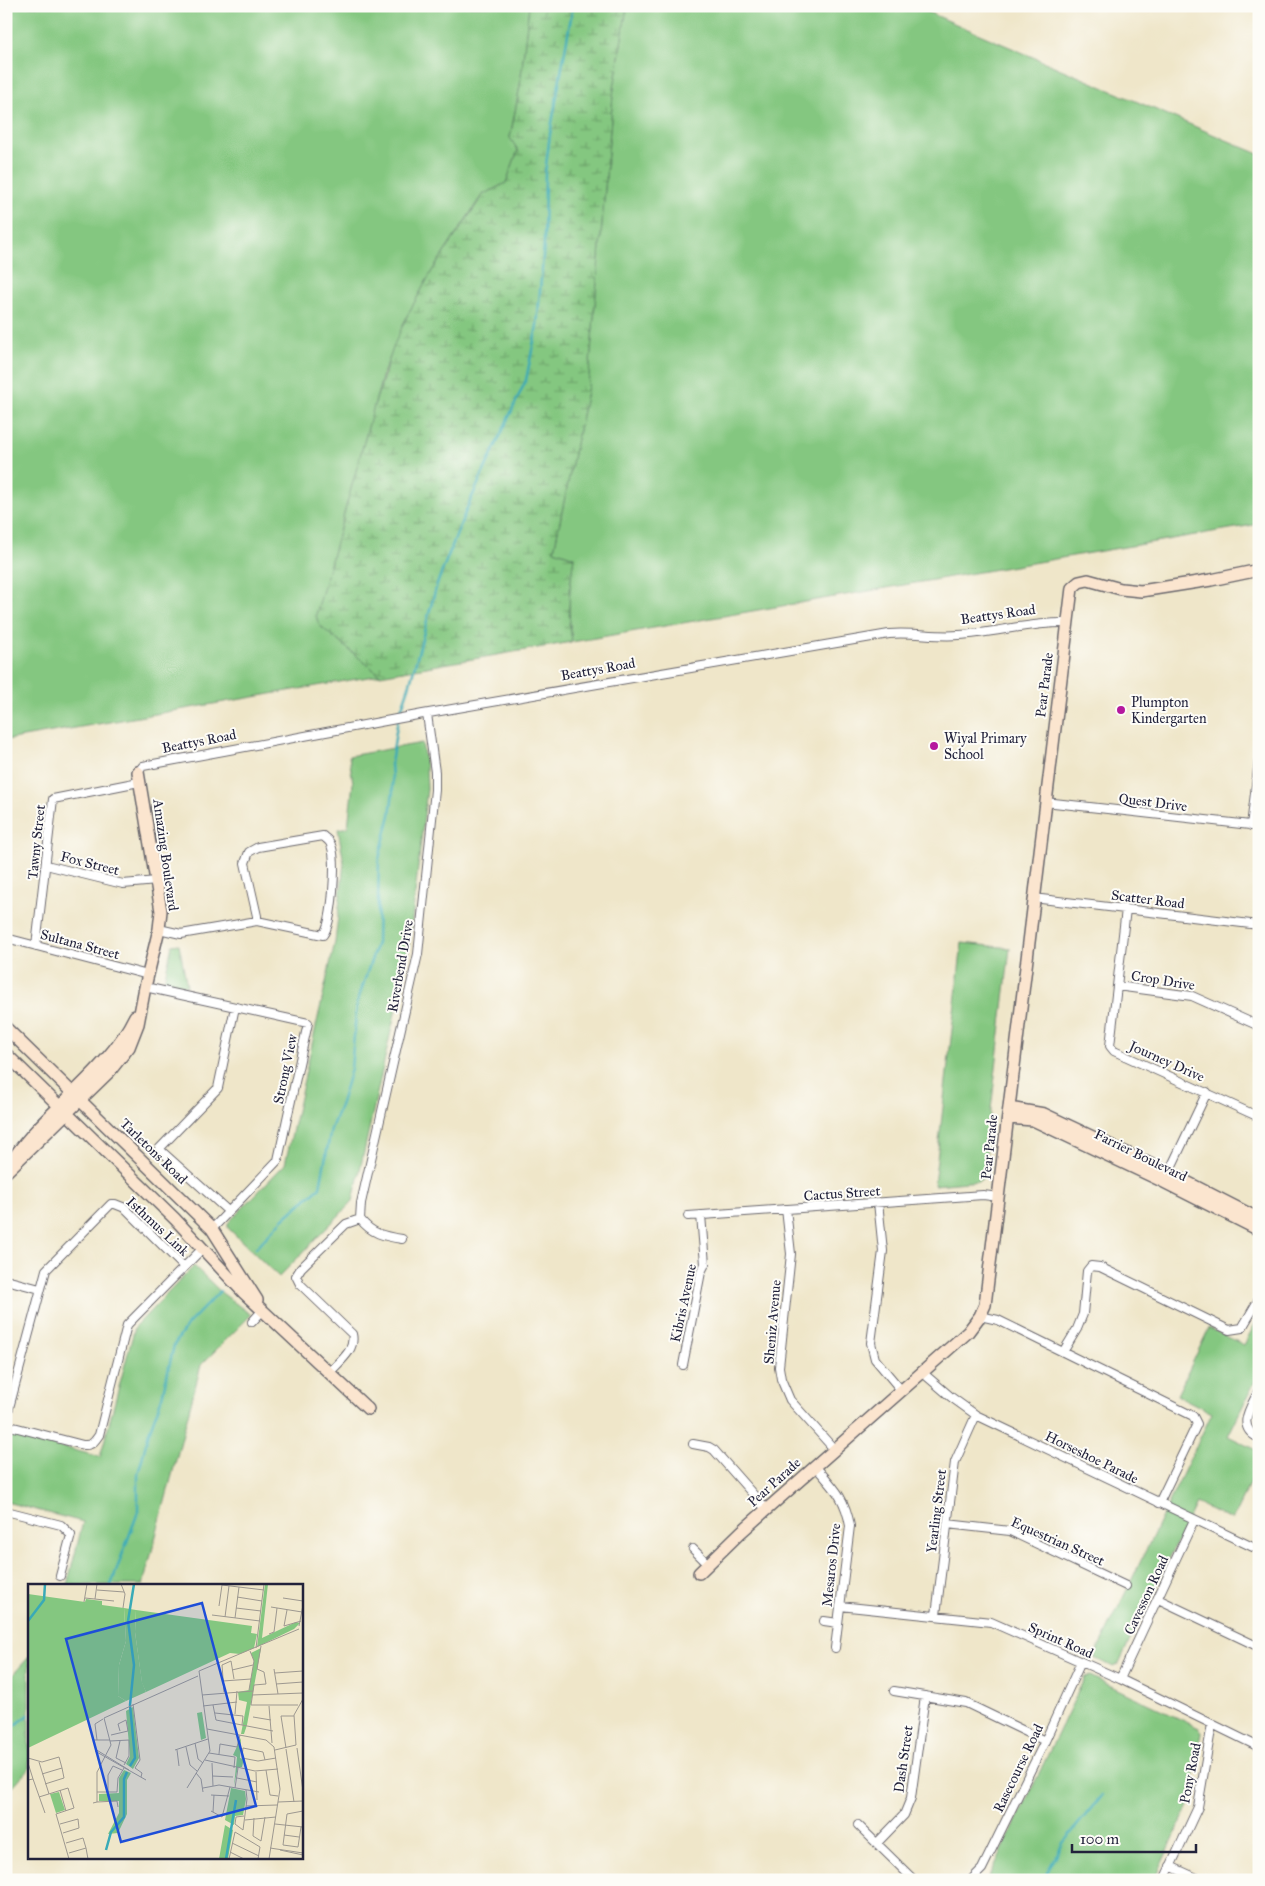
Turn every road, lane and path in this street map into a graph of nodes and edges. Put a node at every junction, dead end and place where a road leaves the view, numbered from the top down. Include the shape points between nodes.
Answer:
1 (1259, 570) edge
2 (1067, 623) junction
3 (426, 714) junction
4 (1259, 760) edge
5 (139, 777) junction
6 (1045, 802) junction
7 (1255, 826) edge
8 (46, 865) junction
9 (157, 881) junction
10 (1033, 898) junction
11 (1126, 909) junction
12 (256, 921) junction
13 (1259, 925) edge
14 (159, 930) junction
15 (6, 938) edge
16 (36, 946) junction
17 (148, 975) junction
18 (1117, 986) junction
19 (145, 987) junction
20 (235, 1007) junction
21 (1259, 1026) edge
22 (6, 1028) edge
23 (6, 1054) edge
24 (1207, 1092) junction
25 (69, 1103) junction
26 (1008, 1113) junction
27 (1259, 1117) edge
28 (6, 1171) edge
29 (1166, 1177) junction
30 (999, 1197) junction
31 (878, 1202) junction
32 (786, 1209) junction
33 (228, 1211) junction
34 (701, 1215) junction
35 (688, 1216) dead end
36 (360, 1219) junction
37 (1259, 1219) edge
38 (212, 1229) junction
39 (1259, 1230) edge
40 (402, 1239) dead end
41 (202, 1249) junction
42 (184, 1267) junction
43 (6, 1280) edge
44 (40, 1289) junction
45 (1258, 1301) edge
46 (263, 1310) junction
47 (980, 1316) junction
48 (252, 1322) dead end
49 (1063, 1352) junction
50 (683, 1365) dead end
51 (330, 1372) junction
52 (923, 1373) junction
53 (901, 1390) junction
54 (1259, 1390) edge
55 (368, 1409) dead end
56 (976, 1415) junction
57 (6, 1419) edge
58 (6, 1425) edge
59 (1259, 1438) edge
60 (693, 1444) dead end
61 (834, 1449) junction
62 (815, 1466) junction
63 (1159, 1503) junction
64 (766, 1509) junction
65 (6, 1510) edge
66 (1194, 1520) junction
67 (947, 1524) junction
68 (693, 1549) dead end
69 (1259, 1550) edge
70 (708, 1564) junction
71 (699, 1573) dead end
72 (60, 1576) dead end
73 (1126, 1586) dead end
74 (1158, 1599) junction
75 (840, 1606) junction
76 (936, 1615) junction
77 (824, 1621) dead end
78 (838, 1623) junction
79 (1259, 1647) edge
80 (835, 1648) dead end
81 (1080, 1662) junction
82 (1120, 1679) junction
83 (894, 1691) dead end
84 (925, 1696) junction
85 (1212, 1724) junction
86 (1045, 1741) junction
87 (1259, 1747) edge
88 (858, 1825) dead end
89 (877, 1843) junction
90 (1170, 1866) junction
91 (914, 1880) edge
92 (971, 1880) edge
93 (1164, 1880) edge
94 (1201, 1880) edge

1 - 2 street, Pear Parade via 1141,591 1088,580 1079,582 1072,588
2 - 3 street, Beattys Road via 1050,622 959,636 889,634
2 - 6 street, Pear Parade
3 - 5 street, Beattys Road via 143,766
3 - 36 street, Riverbend Drive via 435,790 418,954
4 - 7 street
5 - 8 street, Tawny Street via 53,798
5 - 9 street, Amazing Boulevard
6 - 7 street, Quest Drive
6 - 10 street, Pear Parade
8 - 9 street, Fox Street via 123,884
8 - 16 street, Tawny Street
9 - 14 street, Amazing Boulevard via 161,911
10 - 11 street, Scatter Road
10 - 26 street, Pear Parade
11 - 13 street, Scatter Road
11 - 18 street, Journey Drive
12 - 12 street via 324,935 335,866 331,843 323,836 258,846 249,852 245,863
12 - 14 street via 181,934
14 - 17 street, Amazing Boulevard
15 - 16 street, Sultana Street
16 - 17 street, Sultana Street
17 - 19 street, Amazing Boulevard
18 - 21 street, Crop Drive via 1192,996
18 - 24 street, Journey Drive via 1110,1046 1114,1051
19 - 20 street, Strong View
19 - 25 street, Amazing Boulevard via 138,1024 129,1047 110,1071
20 - 33 street via 218,1088 160,1149
20 - 33 street, Strong View via 308,1023 278,1160
22 - 25 street, Tarletons Road
23 - 25 street, Tarletons Road
24 - 27 street, Journey Drive
24 - 29 street
25 - 28 street, Amazing Boulevard via 36,1129
25 - 38 street, Tarletons Road
25 - 41 street, Tarletons Road
26 - 29 street, Farrier Boulevard via 1033,1120
26 - 30 street, Pear Parade
29 - 37 street, Farrier Boulevard
29 - 39 street, Farrier Boulevard
30 - 31 street, Cactus Street via 983,1195
30 - 47 street, Pear Parade via 985,1305
31 - 32 street, Cactus Street
31 - 53 street via 883,1251 870,1343 875,1359
32 - 34 street, Cactus Street
32 - 61 street, Sheniz Avenue via 791,1254 779,1366 781,1379 790,1400
33 - 38 street, Strong View
34 - 35 street, Cactus Street
34 - 50 street, Kibris Avenue via 705,1264
36 - 40 street via 368,1229
36 - 51 street via 346,1224 296,1276 300,1284 352,1334 352,1348
38 - 46 street, Tarletons Road
41 - 42 street
41 - 46 street, Tarletons Road
42 - 44 street, Isthmus Link via 125,1208 111,1204 46,1270
42 - 58 street via 126,1325 94,1442 83,1446
43 - 44 street
44 - 57 street
45 - 49 street via 1242,1328 1229,1330 1100,1267 1091,1266 1087,1271 1083,1314
46 - 48 street
46 - 51 street, Tarletons Road
47 - 49 street via 998,1320
47 - 52 street, Pear Parade via 968,1332
49 - 63 street via 1193,1416 1197,1424
51 - 55 street, Tarletons Road
52 - 53 street, Pear Parade
52 - 56 street, Horseshoe Parade
53 - 61 street, Pear Parade
54 - 59 street via 1245,1419 1247,1429
56 - 63 street, Horseshoe Parade
56 - 67 street, Yearling Street via 955,1462
60 - 64 street via 714,1450
61 - 62 street, Pear Parade
62 - 64 street, Pear Parade
62 - 75 street, Mesaros Drive via 842,1497 847,1509 850,1526
63 - 66 street, Horseshoe Parade
64 - 70 street, Pear Parade
65 - 72 street via 61,1525 71,1535
66 - 69 street, Horseshoe Parade
66 - 74 street, Cavesson Road
67 - 73 street, Equestrian Street via 1010,1531
67 - 76 street, Yearling Street
68 - 70 street
70 - 71 street, Pear Parade
74 - 79 street
74 - 82 street, Cavesson Road
75 - 76 street, Sprint Road
75 - 78 street, Mesaros Drive
76 - 81 street, Sprint Road via 991,1622
77 - 78 street
78 - 80 street, Mesaros Drive
81 - 82 street, Sprint Road
81 - 86 street, Rasecourse Road
82 - 85 street, Sprint Road
83 - 84 street
84 - 86 street via 966,1704
84 - 89 street, Dash Street via 911,1798 904,1815
85 - 87 street, Sprint Road
85 - 90 street, Pony Road via 1198,1807
86 - 92 street, Rasecourse Road via 982,1869
88 - 89 street
89 - 91 street
90 - 93 street, Pony Road
90 - 94 street

